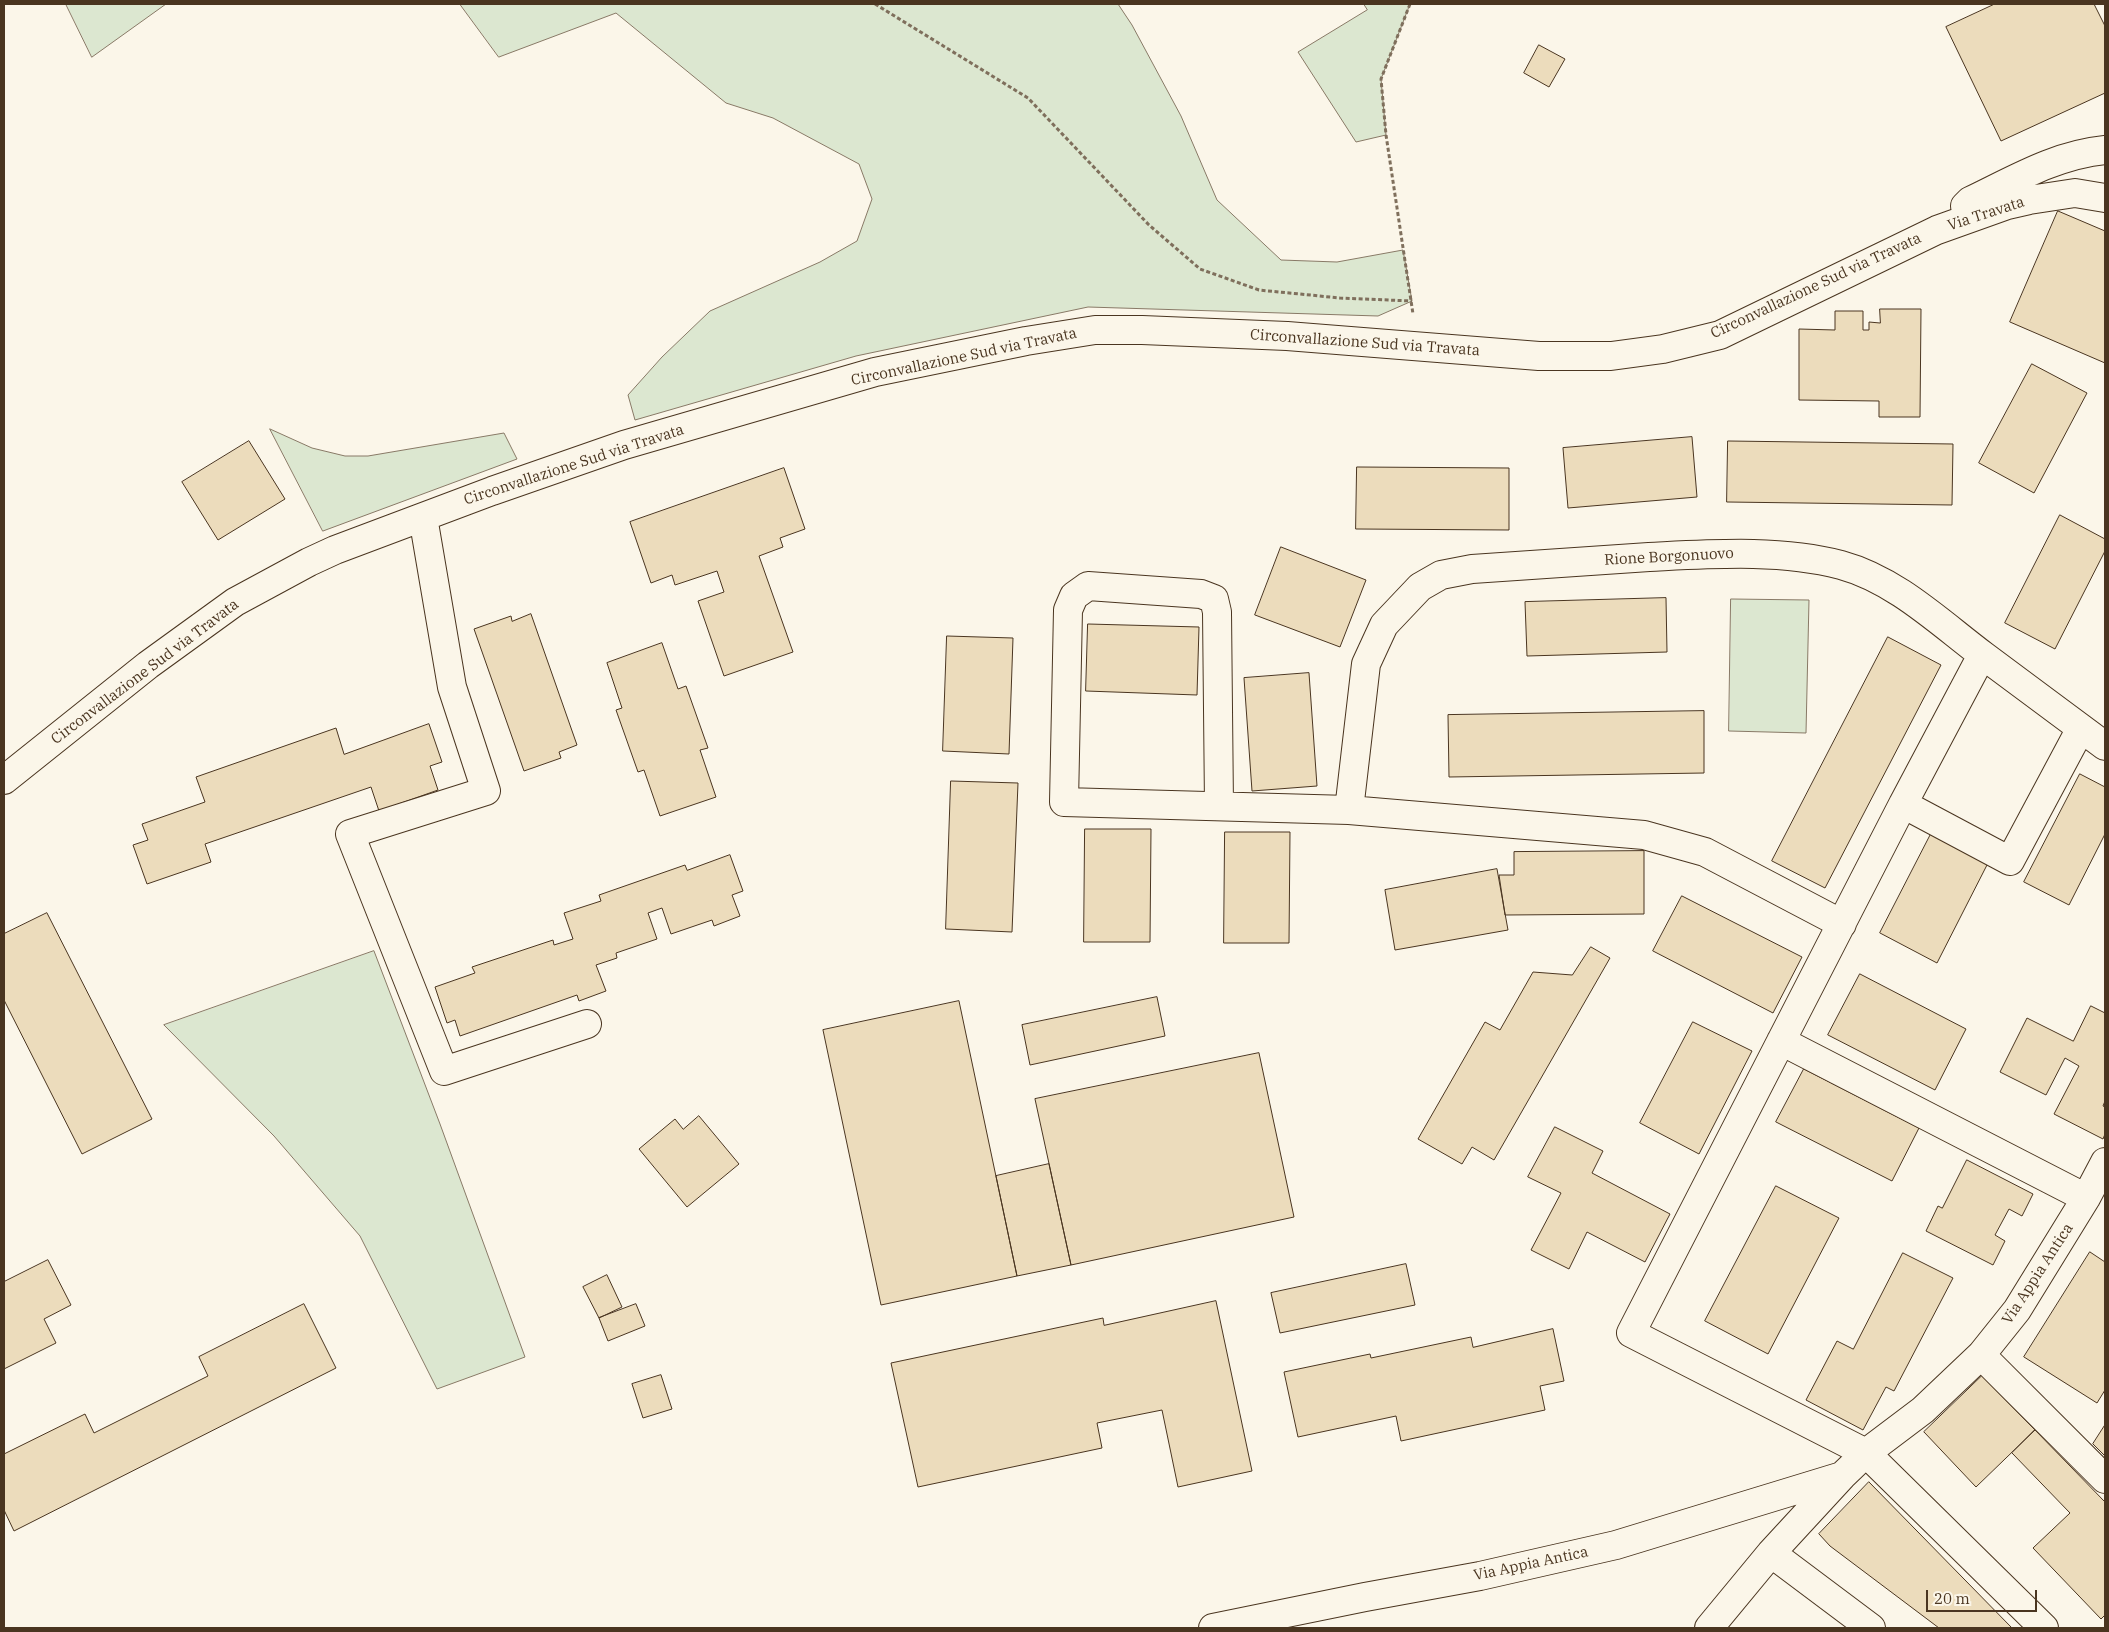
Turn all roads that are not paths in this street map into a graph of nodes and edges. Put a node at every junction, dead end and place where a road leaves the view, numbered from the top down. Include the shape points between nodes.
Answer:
1 (2105, 150) edge
2 (2105, 198) edge
3 (1937, 230) junction
4 (423, 517) junction
5 (1982, 655) junction
6 (2081, 728) junction
7 (2105, 746) edge
8 (4, 780) edge
9 (1903, 804) junction
10 (1219, 806) junction
11 (1349, 810) junction
12 (1842, 924) junction
13 (586, 1024) dead end
14 (1781, 1042) junction
15 (2105, 1162) edge
16 (2086, 1198) junction
17 (1981, 1355) junction
18 (1866, 1454) junction
19 (1842, 1476) junction
20 (2105, 1479) edge
21 (1771, 1553) junction
22 (1213, 1628) edge
23 (1709, 1628) edge
24 (1871, 1628) edge
25 (2044, 1628) edge

1 - 3 street, Via Travata via 2055,160 1970,201
2 - 3 street, Via Travata via 2075,193 2029,200
3 - 4 street, Circonvallazione Sud via Travata via 1720,335 1663,350 1611,356 1539,356 1287,336 1096,330 875,372 624,445
4 - 8 street, Circonvallazione Sud via Travata via 326,554 234,602 148,665
4 - 13 street via 452,687 486,791 350,834 444,1071
5 - 6 street, Rione Borgonuovo
5 - 9 street
5 - 11 street, Rione Borgonuovo via 1923,607 1876,580 1842,565 1792,557 1701,554 1472,569 1441,575 1420,587 1384,624 1366,664
6 - 7 street, Rione Borgonuovo
6 - 9 street via 2010,861
9 - 12 street
10 - 10 street via 1064,802 1068,610 1074,596 1088,586 1201,594 1214,599 1217,612
10 - 11 street
11 - 12 street via 1644,836 1705,852
12 - 14 street
14 - 16 street
14 - 18 street via 1631,1333
15 - 16 street, Via Appia Antica
16 - 17 street, Via Appia Antica via 2017,1310
17 - 18 street, Via Appia Antica via 1923,1410
17 - 20 street
18 - 19 street, Via Appia Antica
18 - 25 street
19 - 21 street, Via Appia Antica
19 - 22 street, Via Appia Antica via 1616,1545 1480,1576
21 - 23 street, Via Appia Antica
21 - 24 street

